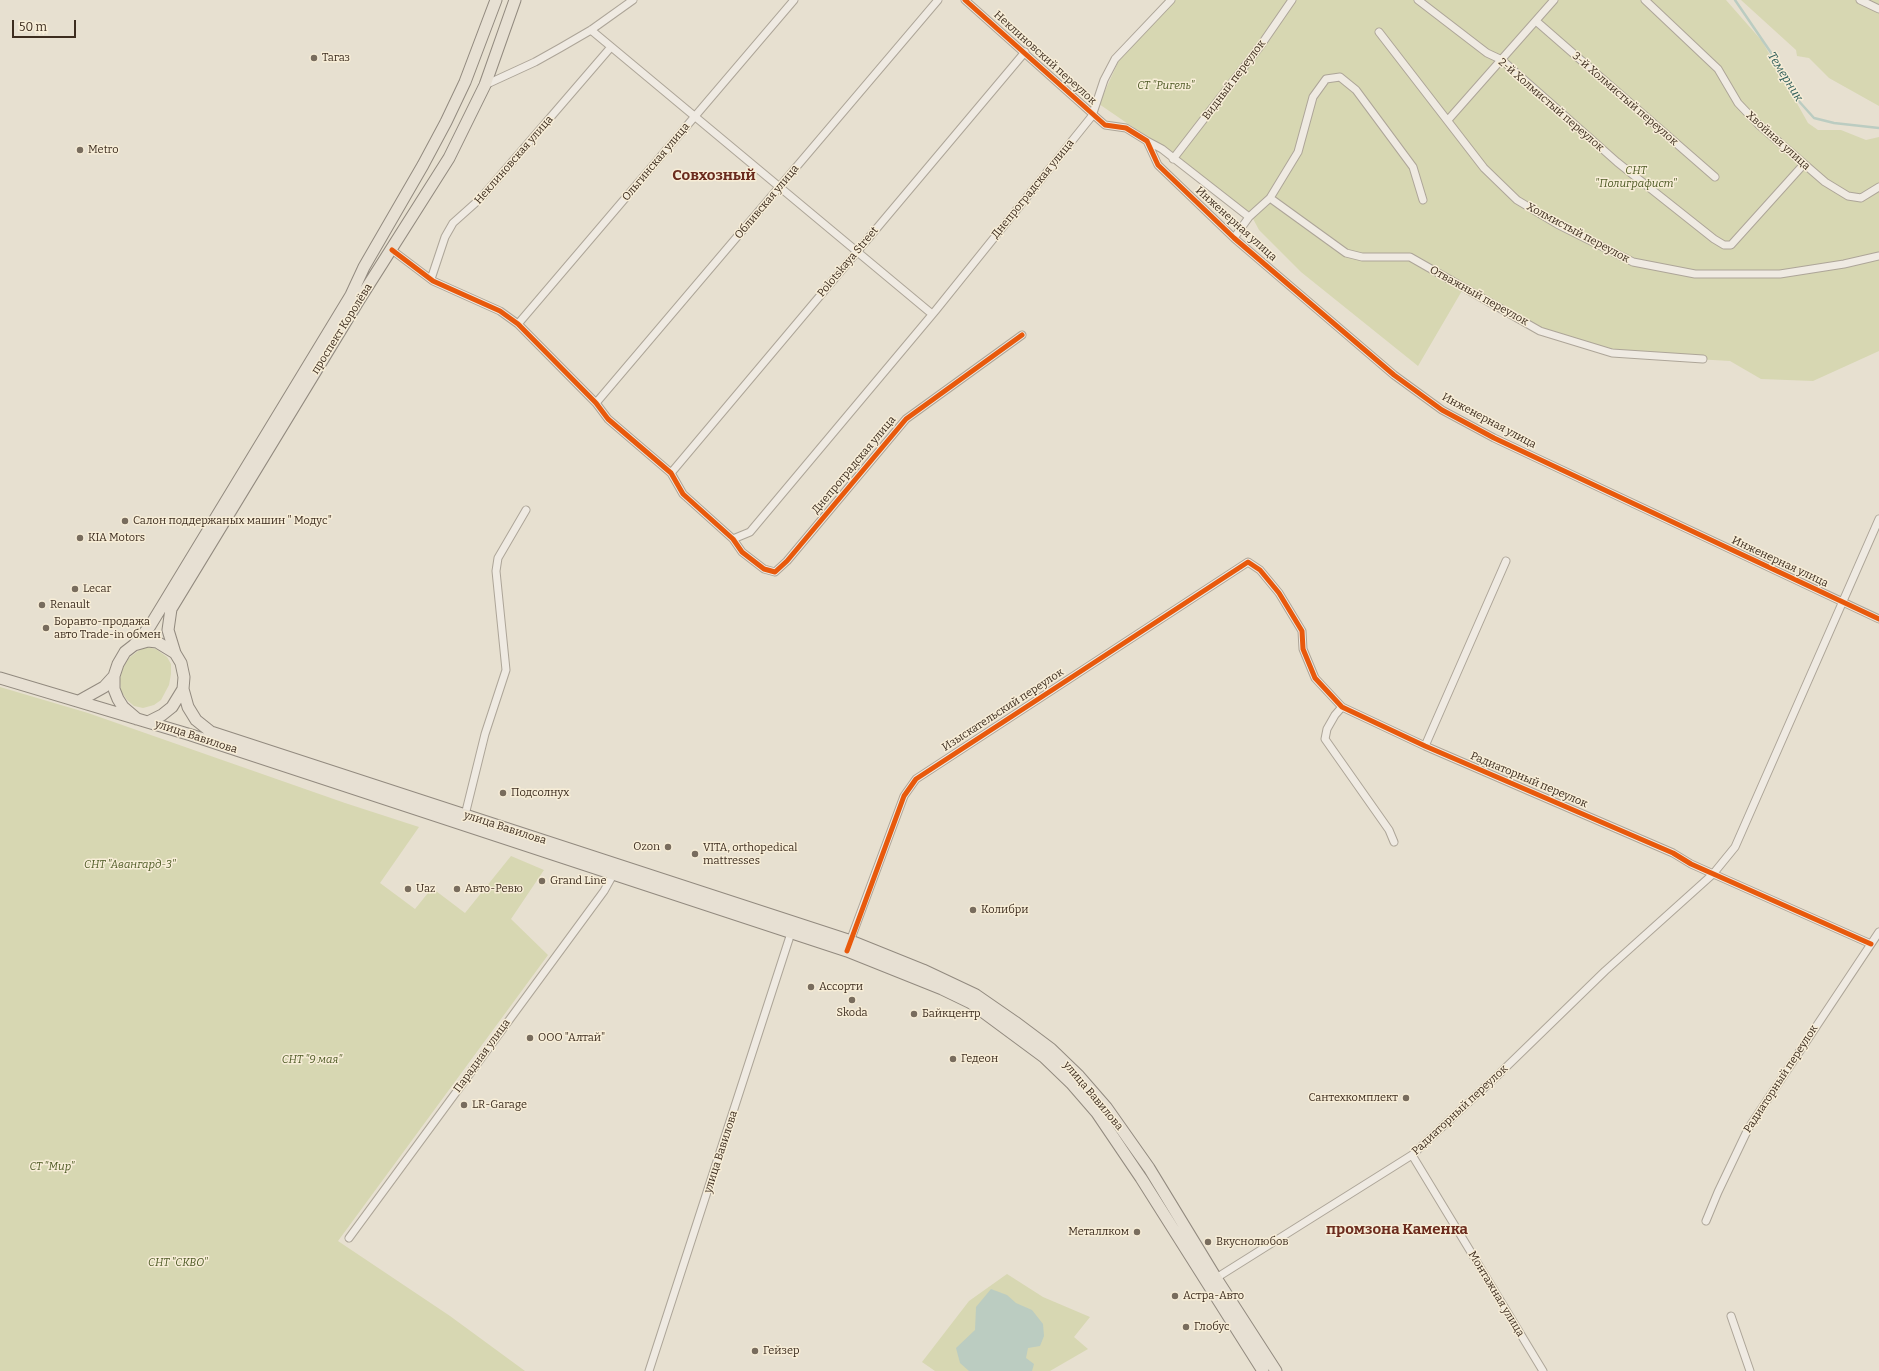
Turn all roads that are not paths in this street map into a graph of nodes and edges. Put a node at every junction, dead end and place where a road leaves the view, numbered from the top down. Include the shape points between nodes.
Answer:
1 (496, 0) edge
2 (515, 0) edge
3 (633, 0) edge
4 (794, 0) edge
5 (938, 0) edge
6 (965, 0) edge
7 (1171, 0) edge
8 (1292, 0) edge
9 (1418, 0) edge
10 (1645, 0) edge
11 (1860, 0) edge
12 (1552, 1) edge
13 (1879, 9) edge
14 (1536, 21) junction
15 (591, 30) junction
16 (1378, 32) dead end
17 (611, 47) junction
18 (1025, 52) junction
19 (1502, 60) junction
20 (485, 85) junction
21 (1093, 114) junction
22 (695, 116) junction
23 (1448, 120) junction
24 (1147, 141) junction
25 (1173, 160) junction
26 (1804, 164) junction
27 (1715, 177) dead end
28 (780, 187) junction
29 (1879, 187) edge
30 (1270, 198) junction
31 (1423, 200) dead end
32 (1249, 217) junction
33 (1234, 238) junction
34 (392, 250) junction
35 (857, 251) junction
36 (1879, 256) edge
37 (430, 279) junction
38 (932, 314) junction
39 (518, 324) junction
40 (1022, 335) dead end
41 (1703, 359) dead end
42 (596, 403) junction
43 (671, 473) junction
44 (526, 510) dead end
45 (1879, 519) edge
46 (733, 539) junction
47 (1506, 561) dead end
48 (1248, 562) joint
49 (1842, 602) junction
50 (1879, 619) edge
51 (134, 645) junction
52 (175, 653) junction
53 (114, 676) junction
54 (0, 678) edge
55 (183, 689) junction
56 (79, 701) junction
57 (1342, 707) junction
58 (137, 719) junction
59 (148, 722) junction
60 (1425, 746) junction
61 (465, 815) junction
62 (1394, 842) dead end
63 (614, 873) junction
64 (1713, 874) junction
65 (1879, 932) edge
66 (792, 933) junction
67 (1871, 944) junction
68 (849, 946) junction
69 (1412, 1155) junction
70 (1706, 1222) dead end
71 (349, 1238) dead end
72 (1211, 1281) junction
73 (1731, 1316) dead end
74 (649, 1371) edge
75 (1263, 1371) edge
76 (1276, 1371) edge
77 (1543, 1371) edge
78 (1750, 1371) edge

1 - 51 main road, проспект Королёва via 465,82 446,122 364,267 351,295 150,626
2 - 20 main road, проспект Королёва
3 - 15 street
4 - 22 street, Ольгинская улица
5 - 28 street, Обливская улица
6 - 18 street, Неклиновский переулок
7 - 21 street via 1115,59 1104,80
8 - 25 street, Видный переулок
9 - 19 street, 2-й Холмистый переулок via 1487,53
10 - 26 street, Хвойная улица via 1718,69 1738,103 1758,124
11 - 13 street
12 - 14 street
14 - 19 street
14 - 27 street, 3-й Холмистый переулок
15 - 17 street
15 - 20 street via 535,62
16 - 23 street, Холмистый переулок
17 - 22 street
17 - 37 street, Неклиновская улица via 481,198 453,223 445,237
18 - 21 street, Неклиновский переулок
18 - 35 street, Polotskaya Street
19 - 23 street
19 - 26 street, 2-й Холмистый переулок via 1617,162 1724,245 1731,245
20 - 34 main road, проспект Королёва via 449,158
21 - 24 street via 1105,125 1126,128
21 - 38 street, Днепроградская улица
22 - 28 street
22 - 39 street, Ольгинская улица
23 - 36 street, Холмистый переулок via 1484,168 1517,200 1557,224 1633,262 1695,274 1780,274
24 - 25 street via 1162,149
24 - 33 street, Инженерная улица via 1158,165
25 - 32 street
26 - 29 street, Хвойная улица via 1825,182 1848,196 1861,198
28 - 35 street
28 - 42 street, Обливская улица
30 - 31 street via 1298,152 1313,97 1326,78 1340,77 1356,90 1413,167
30 - 32 street
30 - 41 street, Отважный переулок via 1346,253 1362,257 1410,257 1540,331 1612,353
32 - 33 street
33 - 49 street, Инженерная улица via 1394,375 1442,410 1494,438
34 - 37 street
34 - 52 main road, проспект Королёва via 171,609 168,630
35 - 38 street
35 - 43 street, Polotskaya Street
37 - 39 street via 500,310
38 - 46 street, Днепроградская улица via 750,532
39 - 42 street
40 - 46 street, Днепроградская улица via 906,419 775,572 764,569 742,552
42 - 43 street via 608,419
43 - 46 street via 683,494
44 - 61 street via 498,558 496,571 506,670 485,734
45 - 49 street, Радиаторный переулок
47 - 60 street
48 - 57 street, Радиаторный переулок via 1260,570 1279,593 1302,631 1303,649 1315,678
48 - 68 street, Изыскательский переулок via 916,779 904,796
49 - 50 street, Инженерная улица
49 - 64 street, Радиаторный переулок via 1735,847
51 - 52 main road via 148,641 157,642
51 - 53 main road via 125,652
52 - 55 main road, улица Вавилова via 181,663
53 - 56 main road via 104,687
53 - 58 main road, улица Вавилова via 114,689 118,699
54 - 56 main road, улица Вавилова
55 - 59 main road, улица Вавилова via 172,707
55 - 61 main road, улица Вавилова via 188,707 196,720 210,732
56 - 58 main road, улица Вавилова
57 - 60 street, Радиаторный переулок
57 - 62 street via 1327,729 1325,739 1389,830
58 - 59 main road, улица Вавилова
59 - 63 main road, улица Вавилова
60 - 64 street, Радиаторный переулок via 1673,853
61 - 68 main road, улица Вавилова
63 - 66 main road, улица Вавилова
63 - 71 street, Парадная улица via 600,897
64 - 67 street, Радиаторный переулок
64 - 69 street, Радиаторный переулок via 1605,971
65 - 67 street, Радиаторный переулок
66 - 68 main road, улица Вавилова
66 - 74 street, улица Вавилова
67 - 70 street, Радиаторный переулок via 1748,1129
68 - 72 main road, улица Вавилова via 923,970 976,995 1051,1049 1079,1076 1127,1136 1149,1168
69 - 72 street, Радиаторный переулок
69 - 77 street, Монтажная улица
72 - 75 main road, улица Вавилова
72 - 76 main road, улица Вавилова
73 - 78 street

